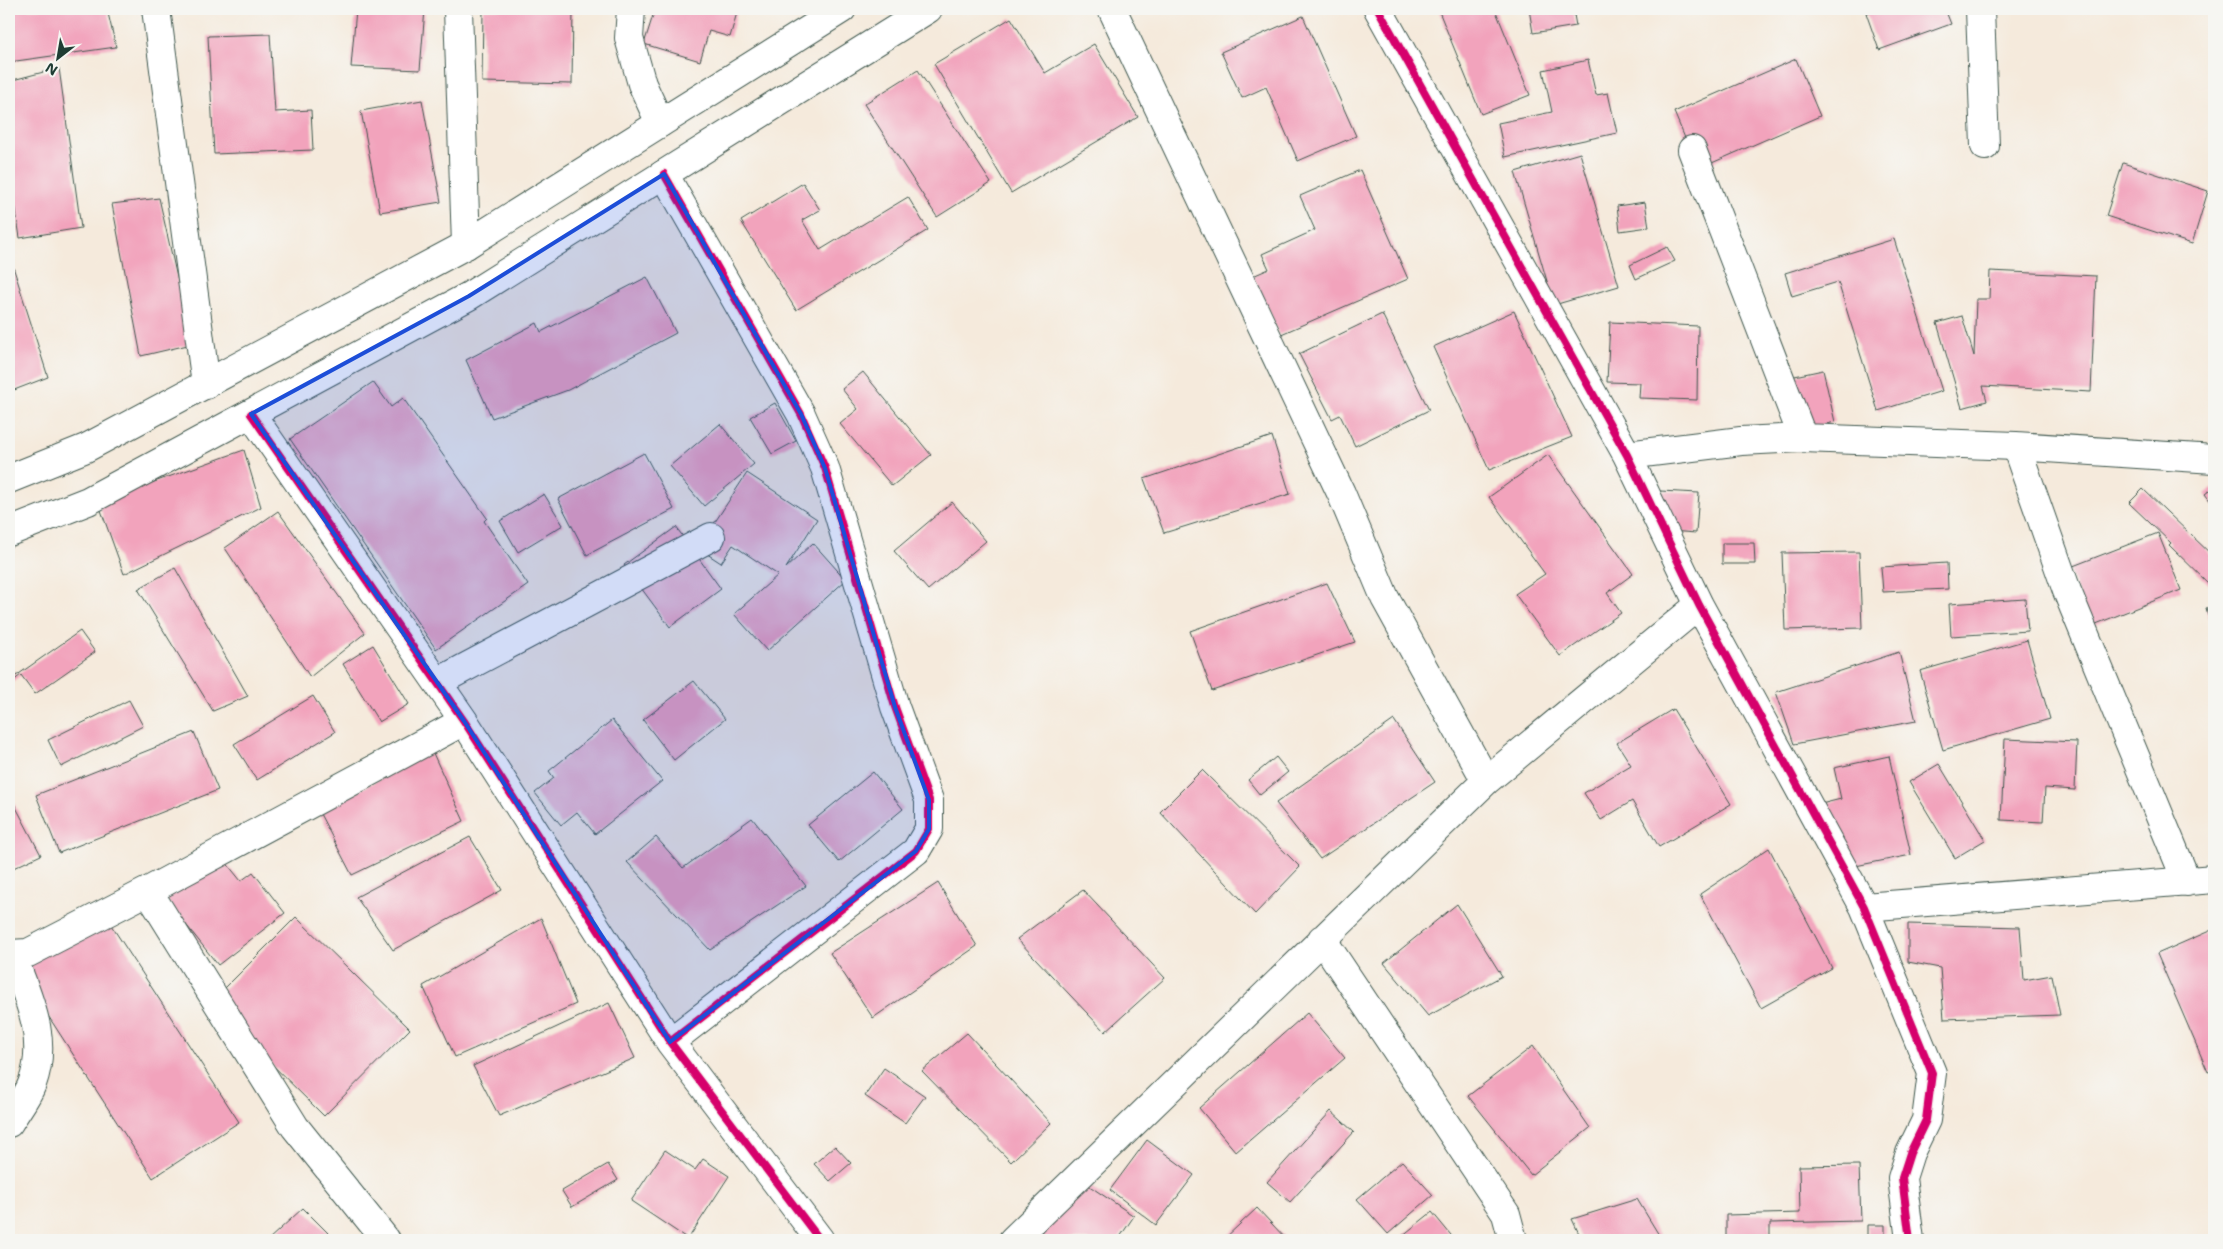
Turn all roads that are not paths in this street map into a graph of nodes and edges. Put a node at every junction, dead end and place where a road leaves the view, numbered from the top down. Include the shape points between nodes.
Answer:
1 (156, 9) edge
2 (458, 9) edge
3 (631, 9) edge
4 (842, 9) edge
5 (928, 9) edge
6 (1112, 9) edge
7 (1378, 9) edge
8 (1980, 9) edge
9 (660, 123) junction
10 (1985, 146) dead end
11 (1692, 150) dead end
12 (664, 174) junction
13 (466, 245) junction
14 (206, 385) junction
15 (252, 414) junction
16 (1803, 438) junction
17 (2016, 446) junction
18 (1627, 455) junction
19 (2214, 459) edge
20 (9, 479) edge
21 (9, 532) edge
22 (711, 537) dead end
23 (1699, 605) junction
24 (438, 682) junction
25 (464, 721) junction
26 (1486, 781) junction
27 (2214, 879) edge
28 (2187, 882) junction
29 (148, 891) junction
30 (1864, 907) junction
31 (1322, 939) junction
32 (11, 954) edge
33 (670, 1042) junction
34 (9, 1123) edge
35 (386, 1240) edge
36 (820, 1240) edge
37 (1012, 1240) edge
38 (1513, 1240) edge
39 (1910, 1240) edge

1 - 14 street
2 - 13 street
3 - 9 street via 629,38 642,84
4 - 9 street
5 - 12 street
6 - 26 street via 1341,493 1385,598
7 - 18 street
8 - 10 street
9 - 13 street
11 - 16 street
12 - 15 street via 470,296
12 - 33 street via 801,414 825,468 895,707 929,800 929,830 916,851
13 - 14 street
14 - 20 street via 86,448
15 - 21 street via 88,501
15 - 24 street
16 - 17 street
16 - 18 street via 1741,440
17 - 19 street
17 - 28 street via 2066,591
18 - 23 street
22 - 24 street
23 - 26 street
23 - 30 street
24 - 25 street
25 - 29 street
25 - 33 street
26 - 31 street
27 - 28 street
28 - 30 street
29 - 32 street via 28,953
29 - 35 street via 296,1127
30 - 39 street via 1932,1073 1926,1120 1902,1178
31 - 37 street
31 - 38 street via 1506,1214
32 - 34 street via 35,1018 40,1054 32,1085
33 - 36 street

